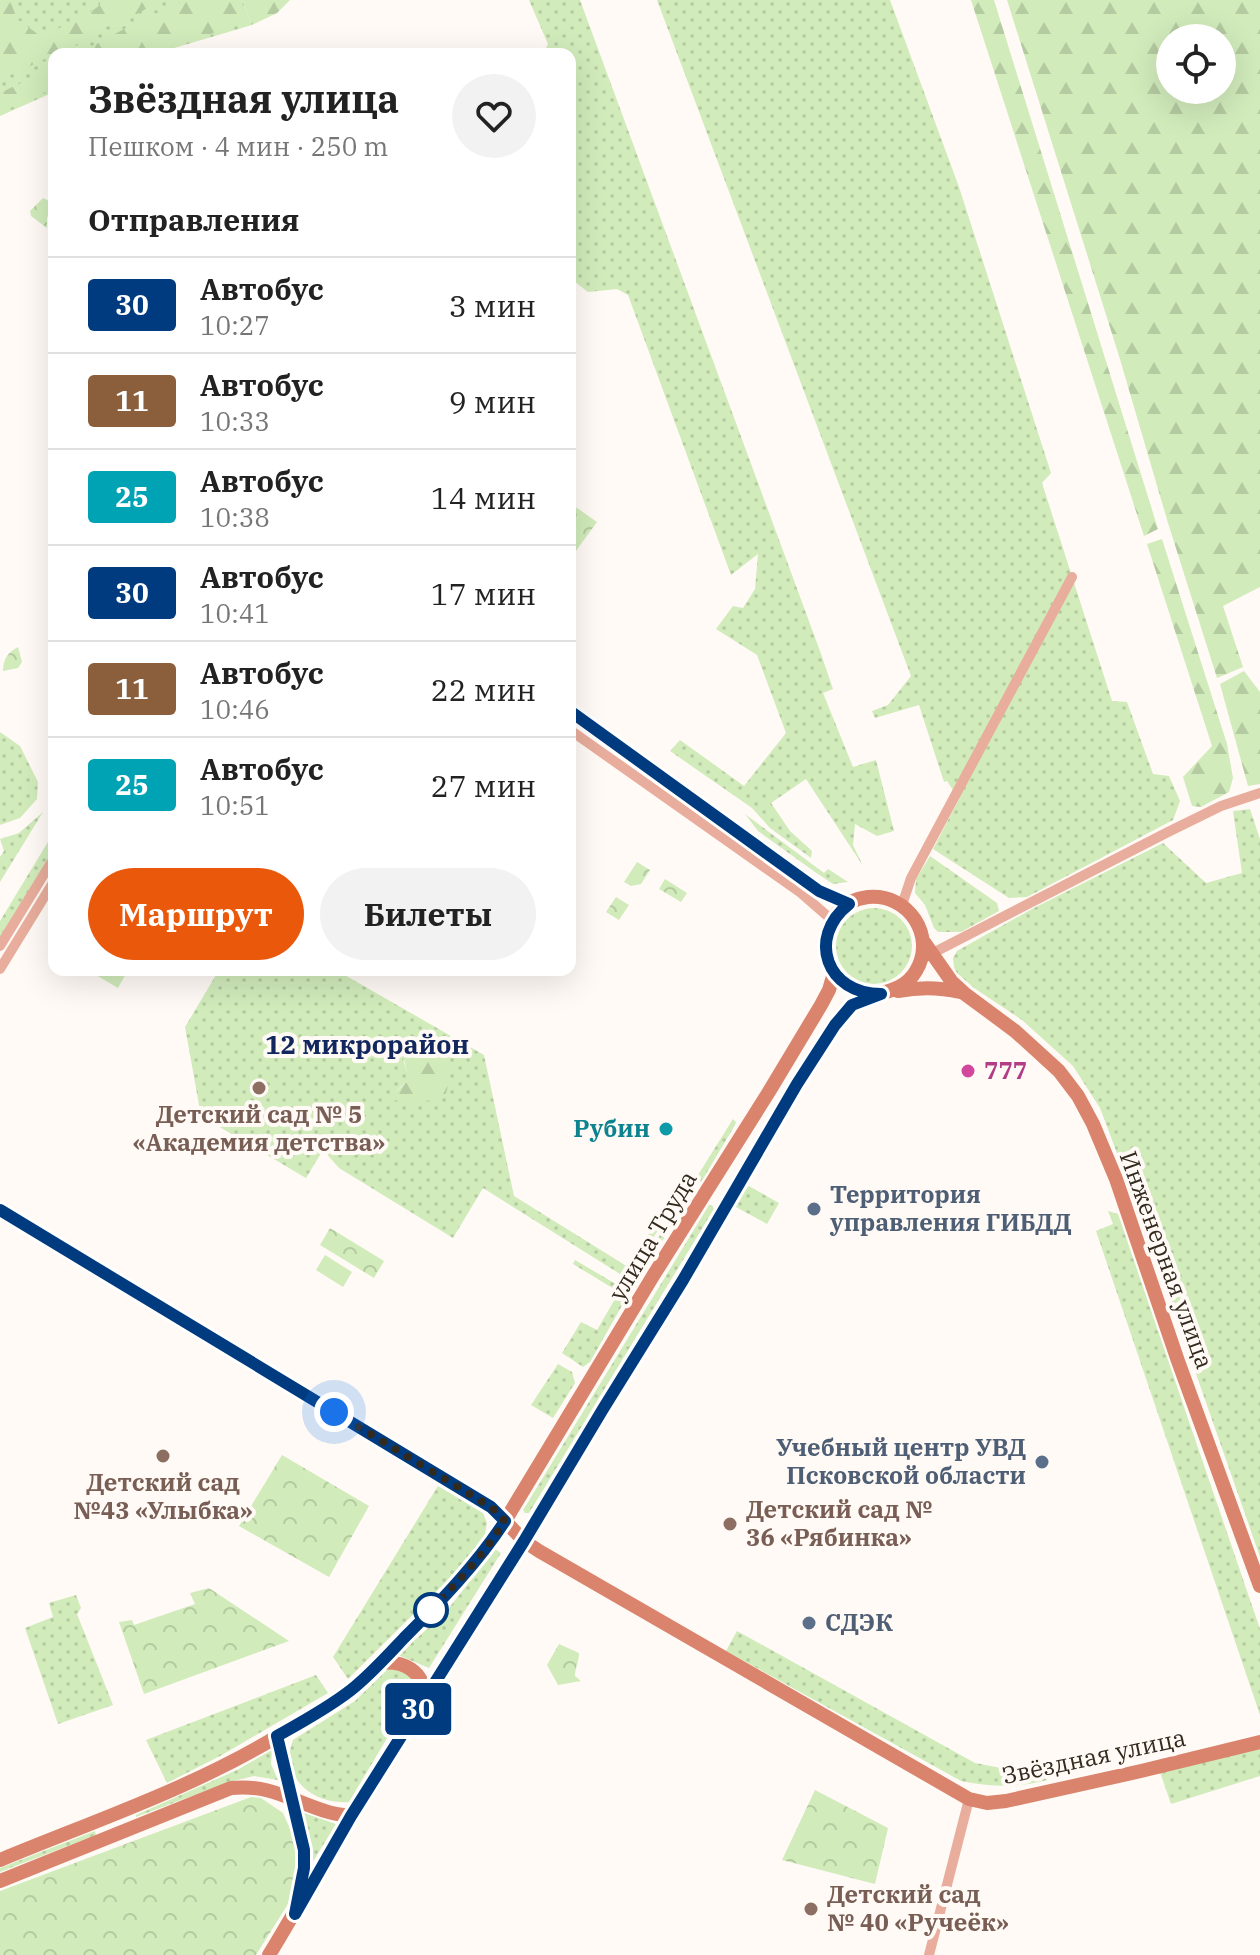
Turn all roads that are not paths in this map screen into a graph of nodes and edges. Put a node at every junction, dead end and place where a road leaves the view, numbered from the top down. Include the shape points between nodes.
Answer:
1 (1072, 577) dead end
2 (576, 715) edge
3 (576, 734) edge
4 (1260, 793) edge
5 (48, 868) edge
6 (48, 891) edge
7 (849, 904) junction
8 (902, 905) junction
9 (833, 921) junction
10 (0, 946) edge
11 (927, 948) junction
12 (0, 969) edge
13 (834, 973) junction
14 (885, 993) junction
15 (965, 994) junction
16 (0, 1209) edge
17 (505, 1521) junction
18 (524, 1541) junction
19 (1260, 1586) edge
20 (380, 1663) junction
21 (425, 1697) junction
22 (277, 1736) junction
23 (1260, 1742) edge
24 (290, 1797) junction
25 (969, 1799) junction
26 (351, 1816) junction
27 (0, 1860) edge
28 (0, 1881) edge
29 (295, 1914) junction
30 (269, 1955) edge
31 (929, 1955) edge

1 - 8 street via 911,878
2 - 7 street via 819,891
3 - 9 street
4 - 11 street via 1221,806
5 - 10 street
6 - 12 street
7 - 8 main road via 871,897
7 - 9 main road
8 - 11 main road, Инженерная улица via 918,922
9 - 13 main road via 826,952
11 - 14 main road via 904,985
11 - 15 main road, Инженерная улица
13 - 14 main road, Инженерная улица via 854,990
13 - 17 main road, улица Труда via 770,1090
14 - 15 main road, Инженерная улица via 924,987
14 - 18 main road, улица Труда via 852,1005 835,1025
15 - 19 main road, Инженерная улица via 1059,1071 1093,1124
16 - 17 street, Звёздная улица via 491,1507
17 - 18 main road, Звёздная улица
17 - 20 main road, улица Труда via 460,1580
18 - 21 main road, улица Труда
18 - 25 main road, Звёздная улица
20 - 21 main road via 410,1668 423,1682
20 - 22 main road, улица Труда via 320,1712
21 - 26 main road, улица Труда
22 - 24 main road
22 - 27 main road, улица Труда via 193,1782
23 - 25 main road, Звёздная улица via 1006,1801
24 - 26 main road
24 - 28 main road via 256,1787 231,1788
24 - 29 main road via 304,1859
25 - 31 street
26 - 29 main road, улица Труда
29 - 30 main road, улица Труда

